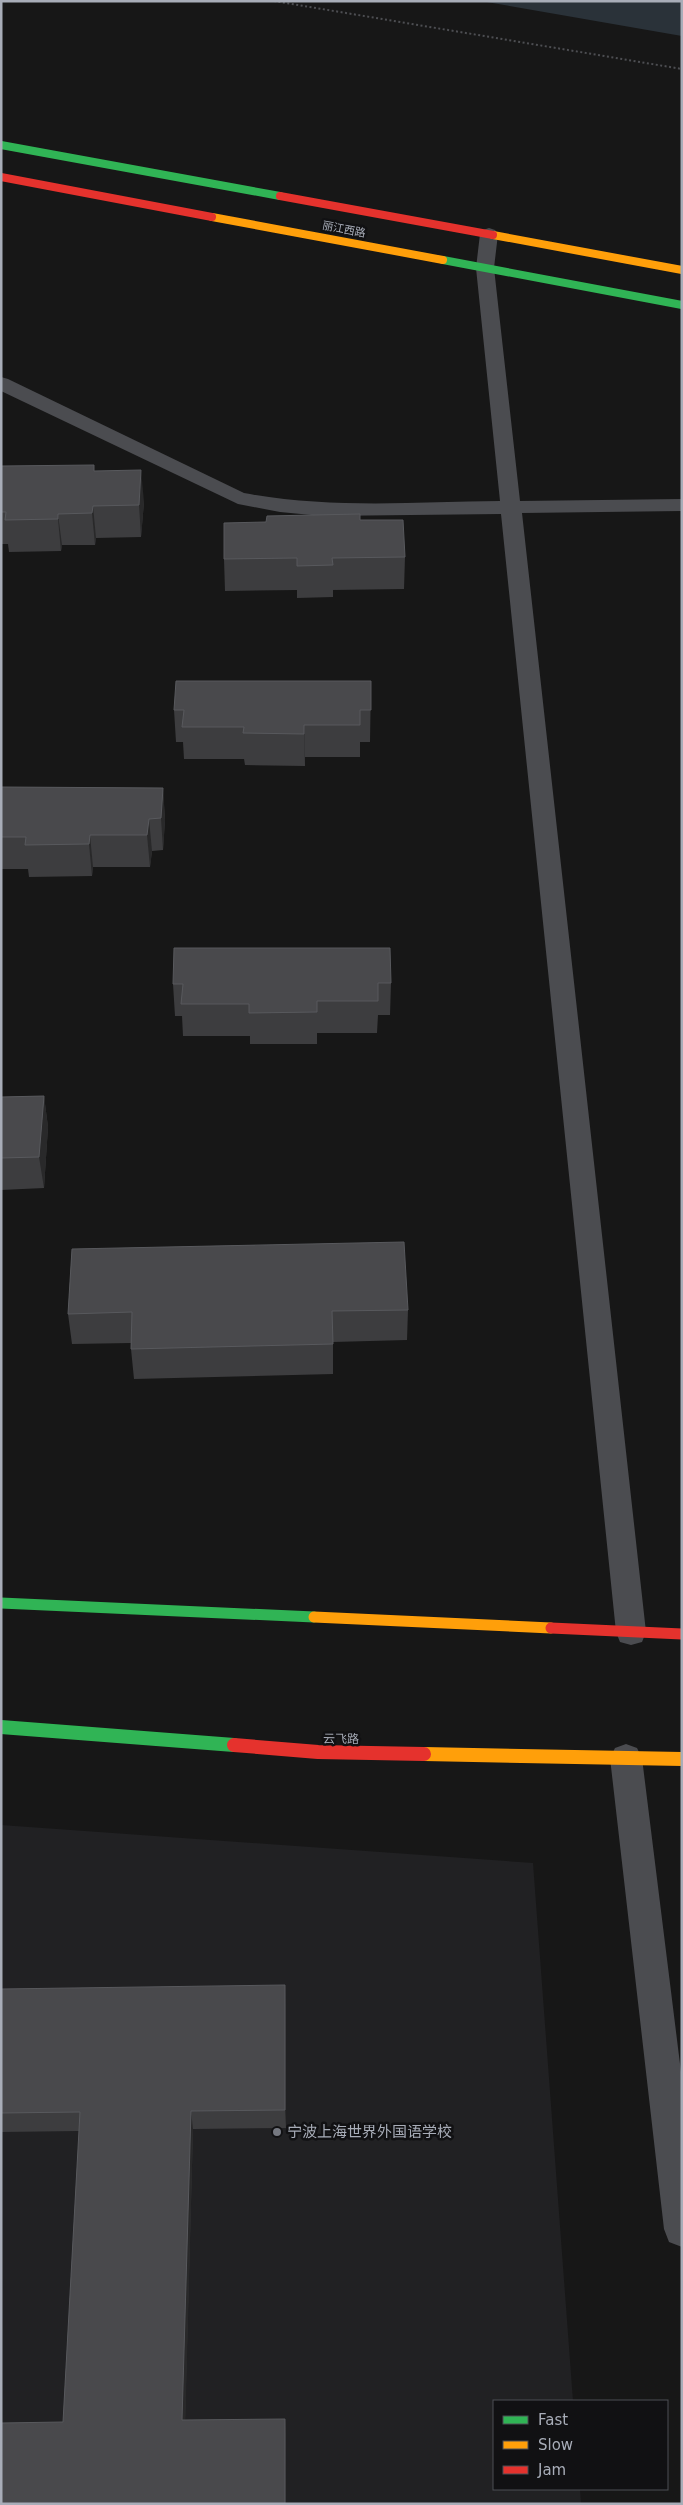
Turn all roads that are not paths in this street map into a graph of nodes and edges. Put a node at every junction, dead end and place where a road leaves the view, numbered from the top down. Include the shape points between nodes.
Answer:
1 (1, 146) edge
2 (1, 177) edge
3 (489, 234) junction
4 (485, 268) junction
5 (682, 270) edge
6 (682, 305) edge
7 (1, 382) edge
8 (682, 505) edge
9 (510, 506) junction
10 (1, 1603) edge
11 (631, 1632) junction
12 (682, 1634) edge
13 (1, 1727) edge
14 (626, 1758) junction
15 (682, 1759) edge
16 (682, 2229) edge

1 - 3 main road, 丽江西路
2 - 4 main road, 丽江西路
3 - 4 street
3 - 5 main road, 丽江西路
4 - 6 main road, 丽江西路
4 - 9 street
7 - 9 street via 238,498 322,510
8 - 9 street
9 - 11 street
10 - 11 main road
11 - 12 main road
13 - 14 main road, 云飞路 via 318,1752
14 - 15 main road, 云飞路
14 - 16 street

